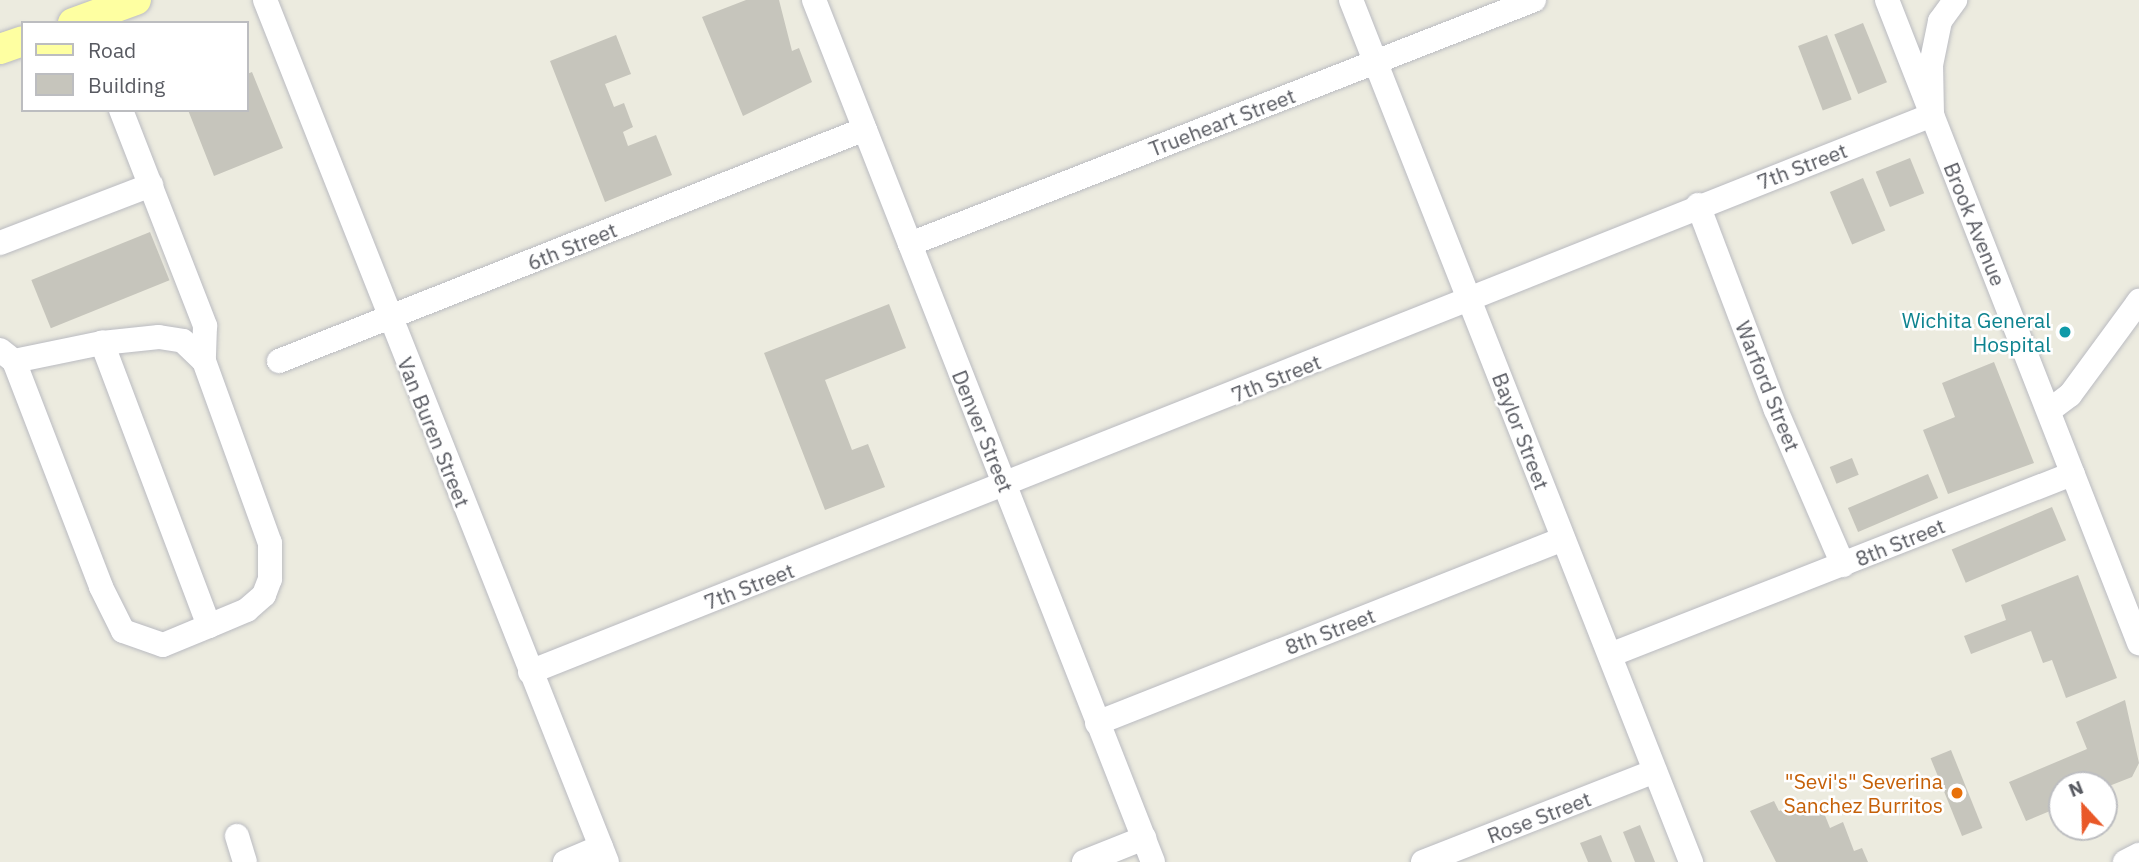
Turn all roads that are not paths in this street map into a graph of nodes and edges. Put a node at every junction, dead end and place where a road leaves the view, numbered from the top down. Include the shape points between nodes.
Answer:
1 (136, 0) edge
2 (265, 0) edge
3 (814, 0) edge
4 (1351, 0) edge
5 (1534, 0) edge
6 (1887, 0) edge
7 (1955, 0) edge
8 (81, 21) edge
9 (1940, 22) junction
10 (1904, 41) junction
11 (21, 42) edge
12 (0, 49) edge
13 (1375, 62) junction
14 (122, 112) edge
15 (1932, 115) junction
16 (865, 129) junction
17 (151, 185) junction
18 (1699, 205) junction
19 (0, 243) edge
20 (910, 244) junction
21 (1470, 301) junction
22 (2139, 301) edge
23 (389, 318) junction
24 (102, 343) junction
25 (7, 356) edge
26 (204, 361) junction
27 (279, 361) dead end
28 (2050, 410) junction
29 (2073, 474) junction
30 (1006, 485) junction
31 (1563, 539) junction
32 (1843, 565) junction
33 (209, 626) junction
34 (2139, 643) edge
35 (1610, 655) junction
36 (530, 672) junction
37 (1097, 723) junction
38 (1655, 771) junction
39 (237, 836) dead end
40 (1144, 838) junction
41 (604, 855) edge
42 (245, 862) edge
43 (565, 862) edge
44 (1084, 862) edge
45 (1153, 862) edge
46 (1423, 862) edge
47 (1690, 862) edge

1 - 8 main road
2 - 23 street, Van Buren Street
3 - 16 street, Denver Street
4 - 13 street, Baylor Street
5 - 13 street, Trueheart Street
6 - 10 street, Brook Avenue
7 - 9 street
9 - 10 street
9 - 15 street via 1931,65
10 - 15 street, Brook Avenue
11 - 12 main road
13 - 20 street, Trueheart Street
13 - 21 street, Baylor Street
14 - 17 street
15 - 18 street, 7th Street
15 - 28 street, Brook Avenue
16 - 20 street, Denver Street
16 - 23 street, 6th Street
17 - 19 street
17 - 26 street via 205,326
18 - 21 street, 7th Street
18 - 32 street, Warford Street via 1776,410
20 - 30 street, Denver Street
21 - 30 street, 7th Street
21 - 31 street, Baylor Street
22 - 28 street via 2070,395
23 - 27 street, 6th Street
23 - 36 street, Van Buren Street
24 - 25 street
24 - 26 street via 159,337 183,341
24 - 33 street
25 - 33 street via 123,631 163,645
26 - 33 street via 270,542 270,579 264,595 247,610
28 - 29 street, Brook Avenue
29 - 32 street, 8th Street
29 - 34 street, Brook Avenue
30 - 36 street, 7th Street
30 - 37 street, Denver Street
31 - 35 street, Baylor Street
31 - 37 street, 8th Street
32 - 35 street, 8th Street
35 - 38 street, Baylor Street
36 - 41 street, Van Buren Street
37 - 40 street, Denver Street
38 - 46 street, Rose Street
38 - 47 street, Baylor Street
39 - 42 street
40 - 44 street
40 - 45 street, Denver Street
41 - 43 street

